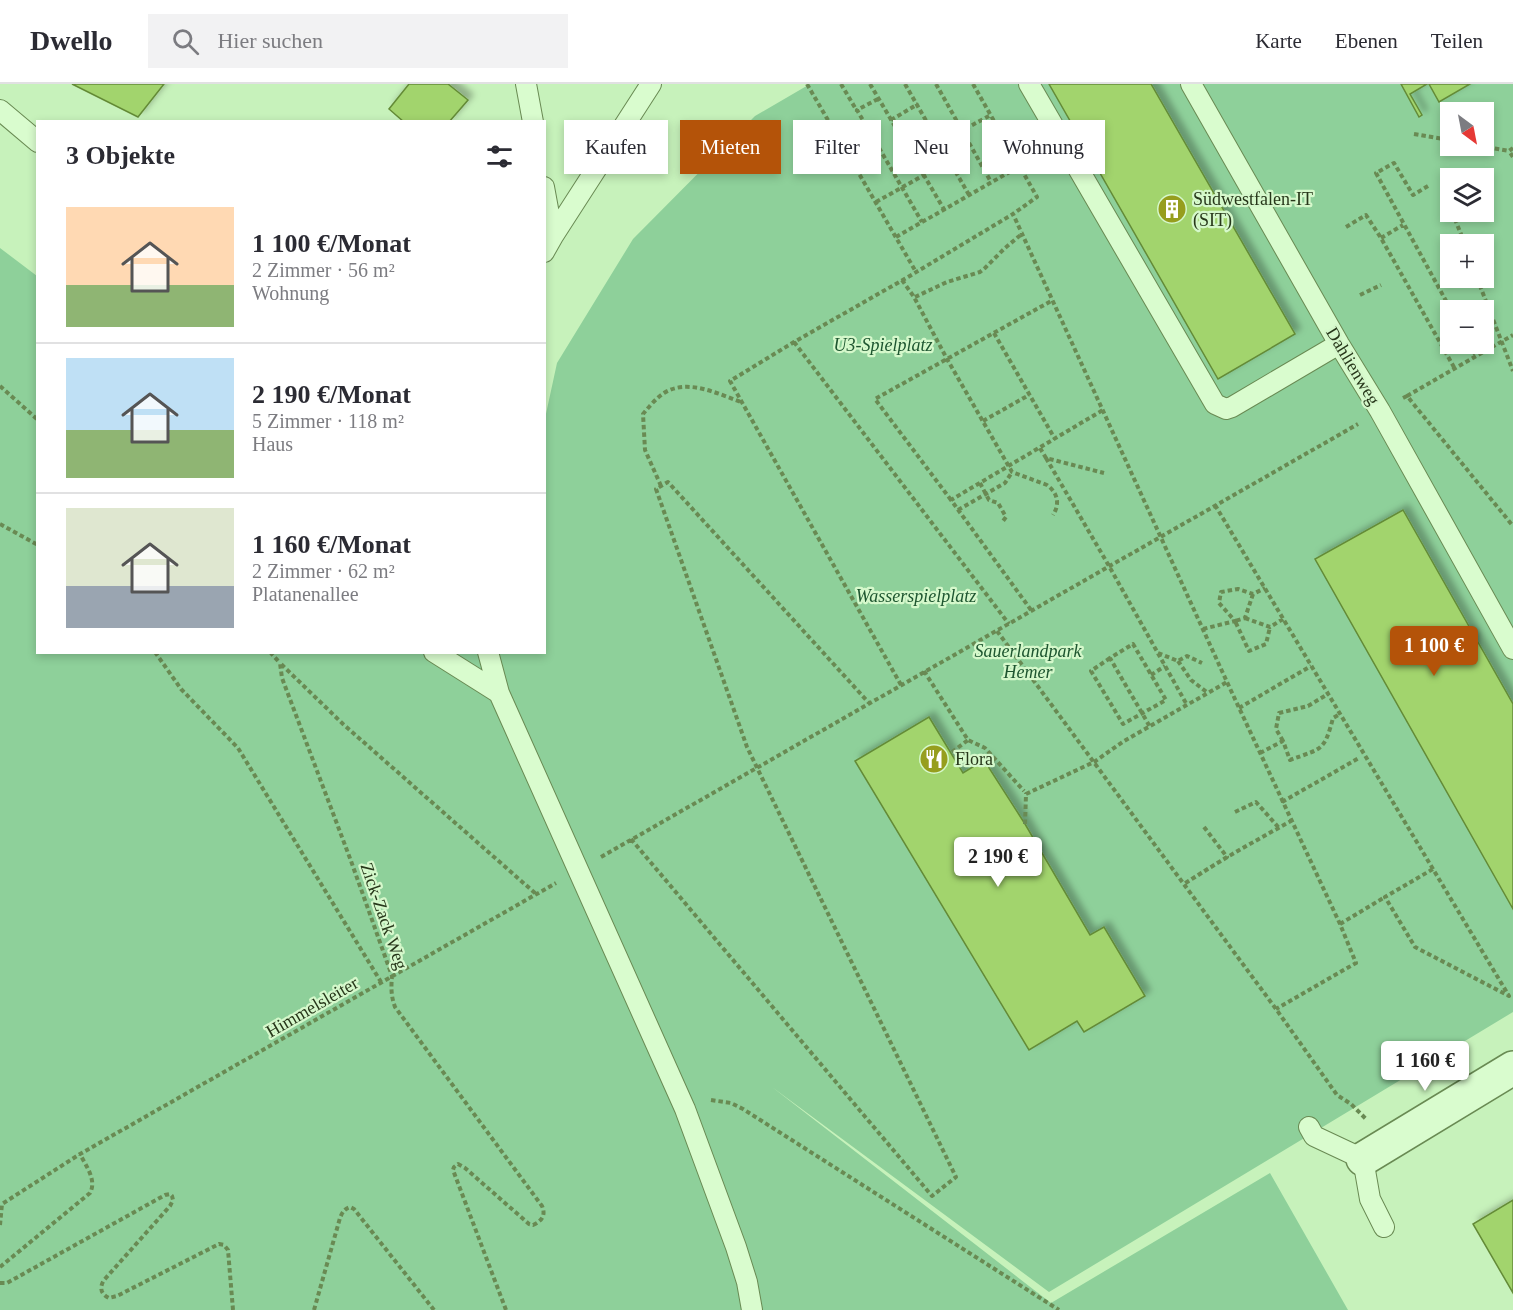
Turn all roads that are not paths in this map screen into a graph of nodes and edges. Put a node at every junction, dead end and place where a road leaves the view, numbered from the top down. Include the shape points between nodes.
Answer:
1 (526, 84) edge
2 (651, 84) edge
3 (1029, 84) edge
4 (1191, 84) edge
5 (0, 110) edge
6 (532, 120) edge
7 (36, 139) edge
8 (546, 210) edge
9 (549, 244) edge
10 (1339, 344) junction
11 (1513, 649) edge
12 (437, 654) edge
13 (489, 654) edge
14 (499, 693) junction
15 (1513, 1068) edge
16 (1309, 1127) dead end
17 (1363, 1159) junction
18 (1384, 1227) dead end
19 (752, 1310) edge

1 - 6 lane
2 - 9 lane
3 - 10 lane via 1215,404 1226,409 1232,407
4 - 10 lane, Dahlienweg
5 - 7 lane
8 - 9 lane
10 - 11 lane, Dahlienweg
12 - 14 lane
13 - 14 lane
14 - 19 lane via 685,1108 736,1247
15 - 17 street
16 - 17 lane via 1314,1136
17 - 18 lane via 1370,1199

